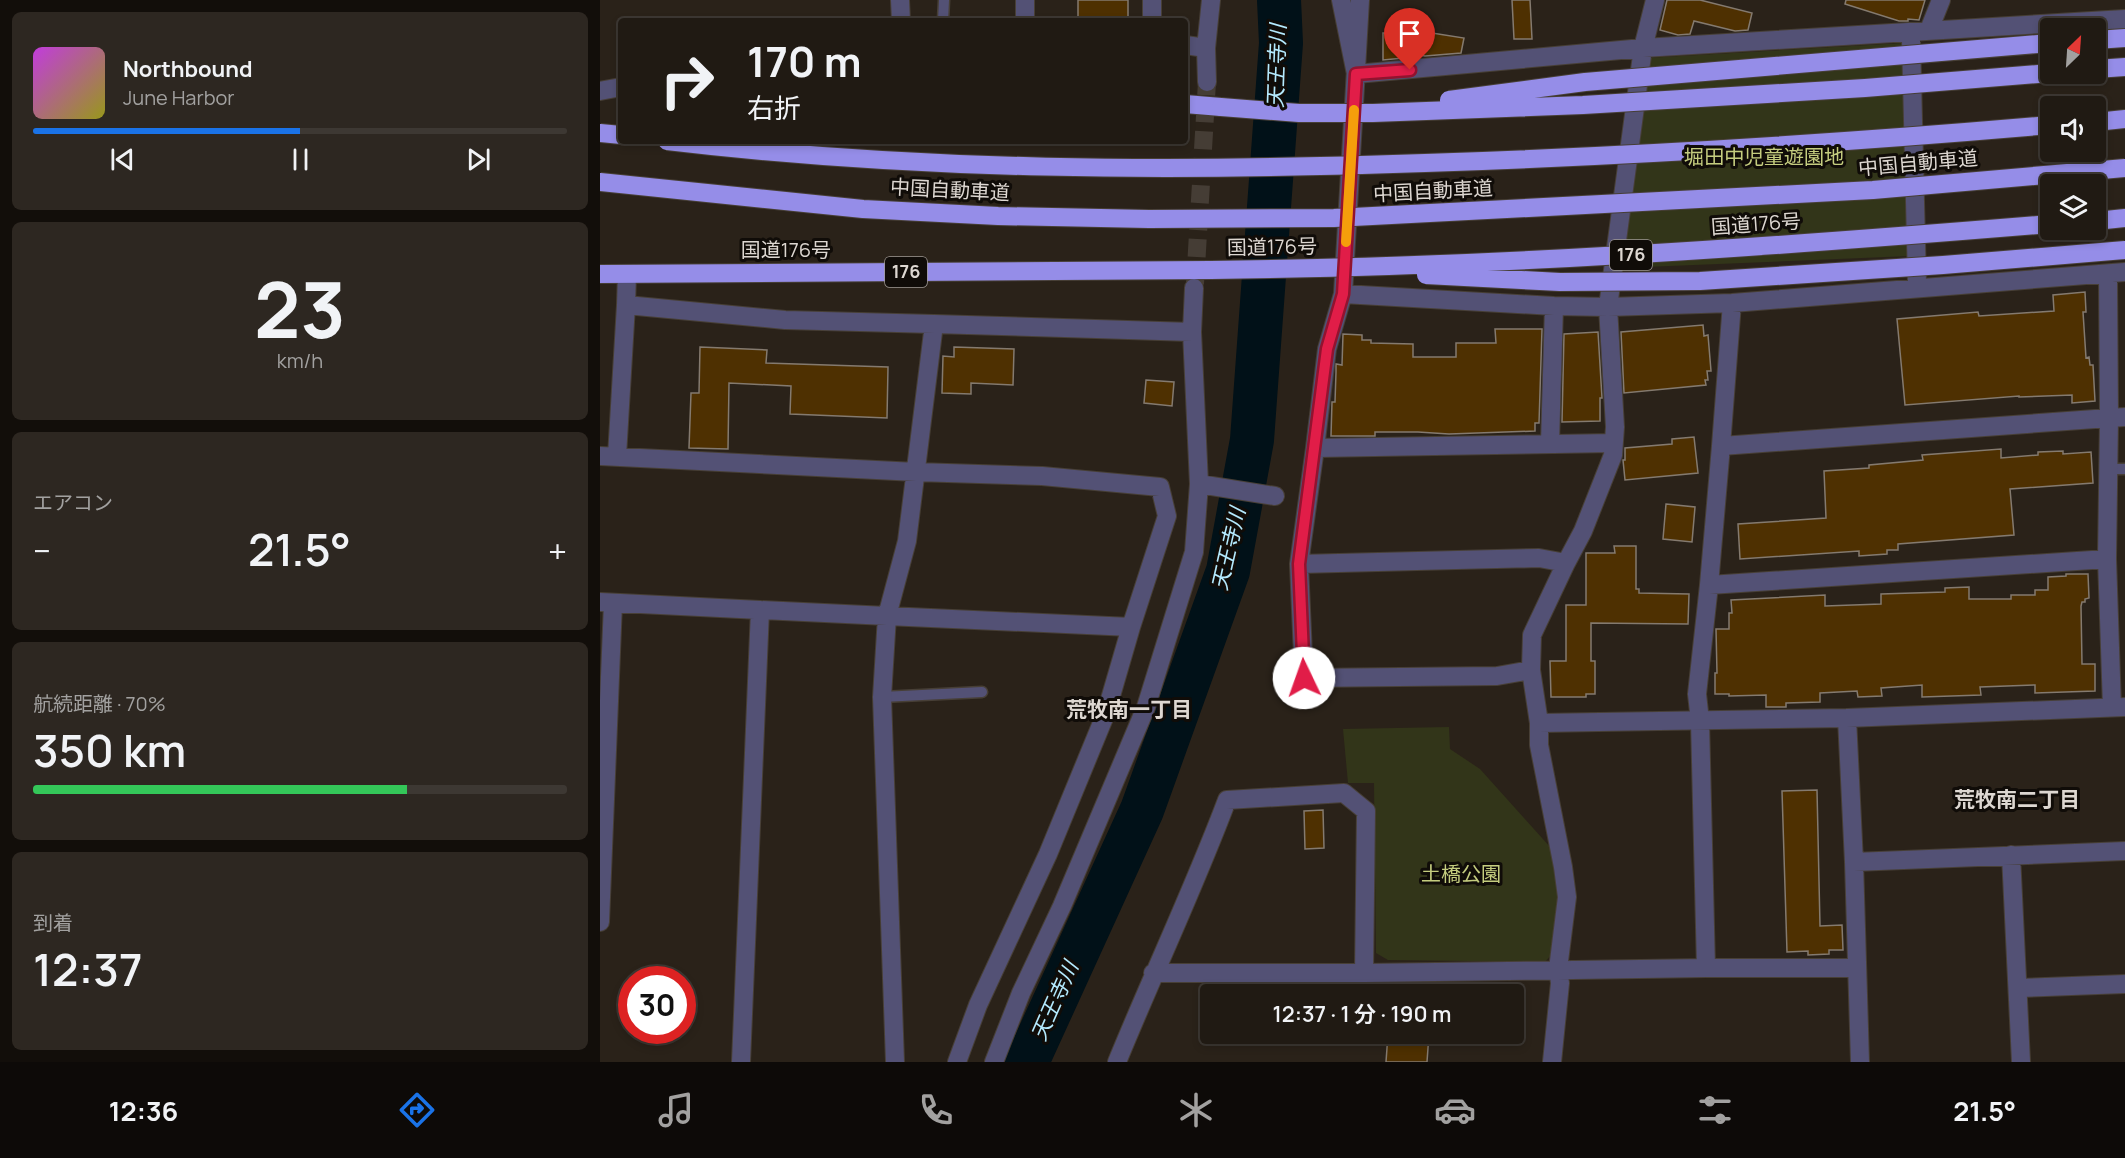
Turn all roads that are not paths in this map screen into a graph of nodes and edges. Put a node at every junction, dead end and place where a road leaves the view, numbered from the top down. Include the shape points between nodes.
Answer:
1 (900, 0) edge
2 (944, 0) edge
3 (1025, 0) edge
4 (1152, 0) edge
5 (1211, 0) edge
6 (1341, 0) edge
7 (1360, 0) edge
8 (1655, 0) edge
9 (1941, 0) edge
10 (901, 18) edge
11 (943, 18) edge
12 (1025, 18) edge
13 (1152, 18) edge
14 (2125, 19) edge
15 (1920, 31) junction
16 (2125, 38) edge
17 (2106, 39) edge
18 (2040, 44) edge
19 (1188, 45) edge
20 (1206, 48) junction
21 (1643, 48) junction
22 (2125, 67) edge
23 (2106, 68) edge
24 (1356, 74) junction
25 (2040, 74) edge
26 (1207, 82) tunnel mouth
27 (618, 88) edge
28 (600, 91) edge
29 (1188, 104) edge
30 (1373, 113) junction
31 (2125, 119) edge
32 (2106, 121) edge
33 (2040, 126) edge
34 (701, 144) edge
35 (2125, 168) edge
36 (600, 182) edge
37 (2125, 218) edge
38 (2106, 220) edge
39 (2040, 225) edge
40 (2125, 250) edge
41 (1328, 269) junction
42 (2117, 273) edge
43 (600, 274) edge
44 (627, 274) junction
45 (1194, 288) tunnel mouth
46 (1917, 288) junction
47 (1343, 294) junction
48 (1732, 303) junction
49 (626, 305) junction
50 (1554, 306) junction
51 (1608, 307) junction
52 (934, 324) junction
53 (1192, 332) junction
54 (2117, 417) edge
55 (1550, 443) junction
56 (1612, 443) junction
57 (1721, 446) junction
58 (1315, 448) junction
59 (608, 456) edge
60 (2117, 469) edge
61 (916, 472) junction
62 (1205, 485) junction
63 (1270, 495) dead end
64 (2107, 559) junction
65 (1566, 563) junction
66 (1299, 564) junction
67 (1709, 585) junction
68 (607, 602) edge
69 (760, 610) junction
70 (887, 616) junction
71 (1131, 627) junction
72 (1531, 670) junction
73 (982, 692) dead end
74 (882, 697) junction
75 (2118, 707) edge
76 (1847, 718) junction
77 (1700, 720) junction
78 (1539, 723) junction
79 (2125, 851) edge
80 (2011, 855) junction
81 (1854, 862) junction
82 (600, 922) edge
83 (1706, 968) junction
84 (1856, 968) junction
85 (1558, 969) junction
86 (1153, 973) junction
87 (1365, 973) junction
88 (2125, 984) edge
89 (2018, 988) junction
90 (741, 1062) edge
91 (895, 1062) edge
92 (957, 1062) edge
93 (994, 1062) edge
94 (1117, 1062) edge
95 (1552, 1062) edge
96 (1860, 1062) edge
97 (2021, 1062) edge

1 - 10 street
2 - 11 lane
3 - 12 street
4 - 13 street
5 - 20 street
6 - 24 street
7 - 24 street
8 - 21 street
9 - 15 street
14 - 15 street
15 - 21 street
15 - 46 street
16 - 17 highway
18 - 30 highway, bridge via 1585,82
19 - 20 street
20 - 26 street
21 - 24 street
21 - 51 street
22 - 23 highway
24 - 47 street
25 - 30 highway, bridge via 1594,105
27 - 28 street
29 - 30 highway, bridge via 1299,113
31 - 32 highway
33 - 34 highway, 中国自動車道, bridge via 1568,158 1151,169 877,160
35 - 36 highway, 中国自動車道, bridge via 1873,190 1323,218 1149,219 863,209
37 - 38 highway
39 - 41 highway, 国道176号 / 176, bridge via 1576,259
40 - 41 highway, bridge via 1700,281 1560,282
41 - 44 highway, 国道176号 / 176, bridge
42 - 46 street
42 - 54 street
43 - 44 highway, 国道176号 / 176
44 - 49 street
45 - 53 street
46 - 48 street
47 - 50 street
47 - 58 street via 1327,349
48 - 51 street
48 - 57 street
49 - 52 street via 785,320
49 - 59 street
50 - 51 street
50 - 55 street
51 - 56 street via 1615,427
52 - 53 street
52 - 61 street
53 - 62 street
54 - 57 street
54 - 60 street
55 - 56 street
55 - 58 street
56 - 65 street via 1613,456
57 - 67 street
58 - 66 street
59 - 61 street
60 - 64 street
61 - 70 street via 906,541
61 - 71 street via 1042,476 1160,487 1167,516
62 - 63 street
62 - 93 street via 1194,552 1146,707
64 - 67 street
64 - 75 street
65 - 66 street via 1539,558
65 - 72 street via 1532,635
66 - 72 street via 1304,678 1497,676
67 - 77 street via 1697,694
68 - 69 street
68 - 82 street
69 - 70 street
69 - 90 street
70 - 71 street
70 - 74 street
71 - 92 street via 1106,713 1048,854 978,1005
72 - 78 street
73 - 74 lane
74 - 91 street
75 - 76 street
76 - 77 street
76 - 81 street
77 - 78 street
77 - 83 street
78 - 85 street via 1539,745 1567,897
79 - 80 street
80 - 81 street
80 - 89 street
81 - 84 street
83 - 84 street
83 - 85 street
84 - 96 street
85 - 87 street
85 - 95 street
86 - 87 street
86 - 87 street via 1199,875 1227,800 1344,793 1366,811
86 - 94 street
88 - 89 street
89 - 97 street

